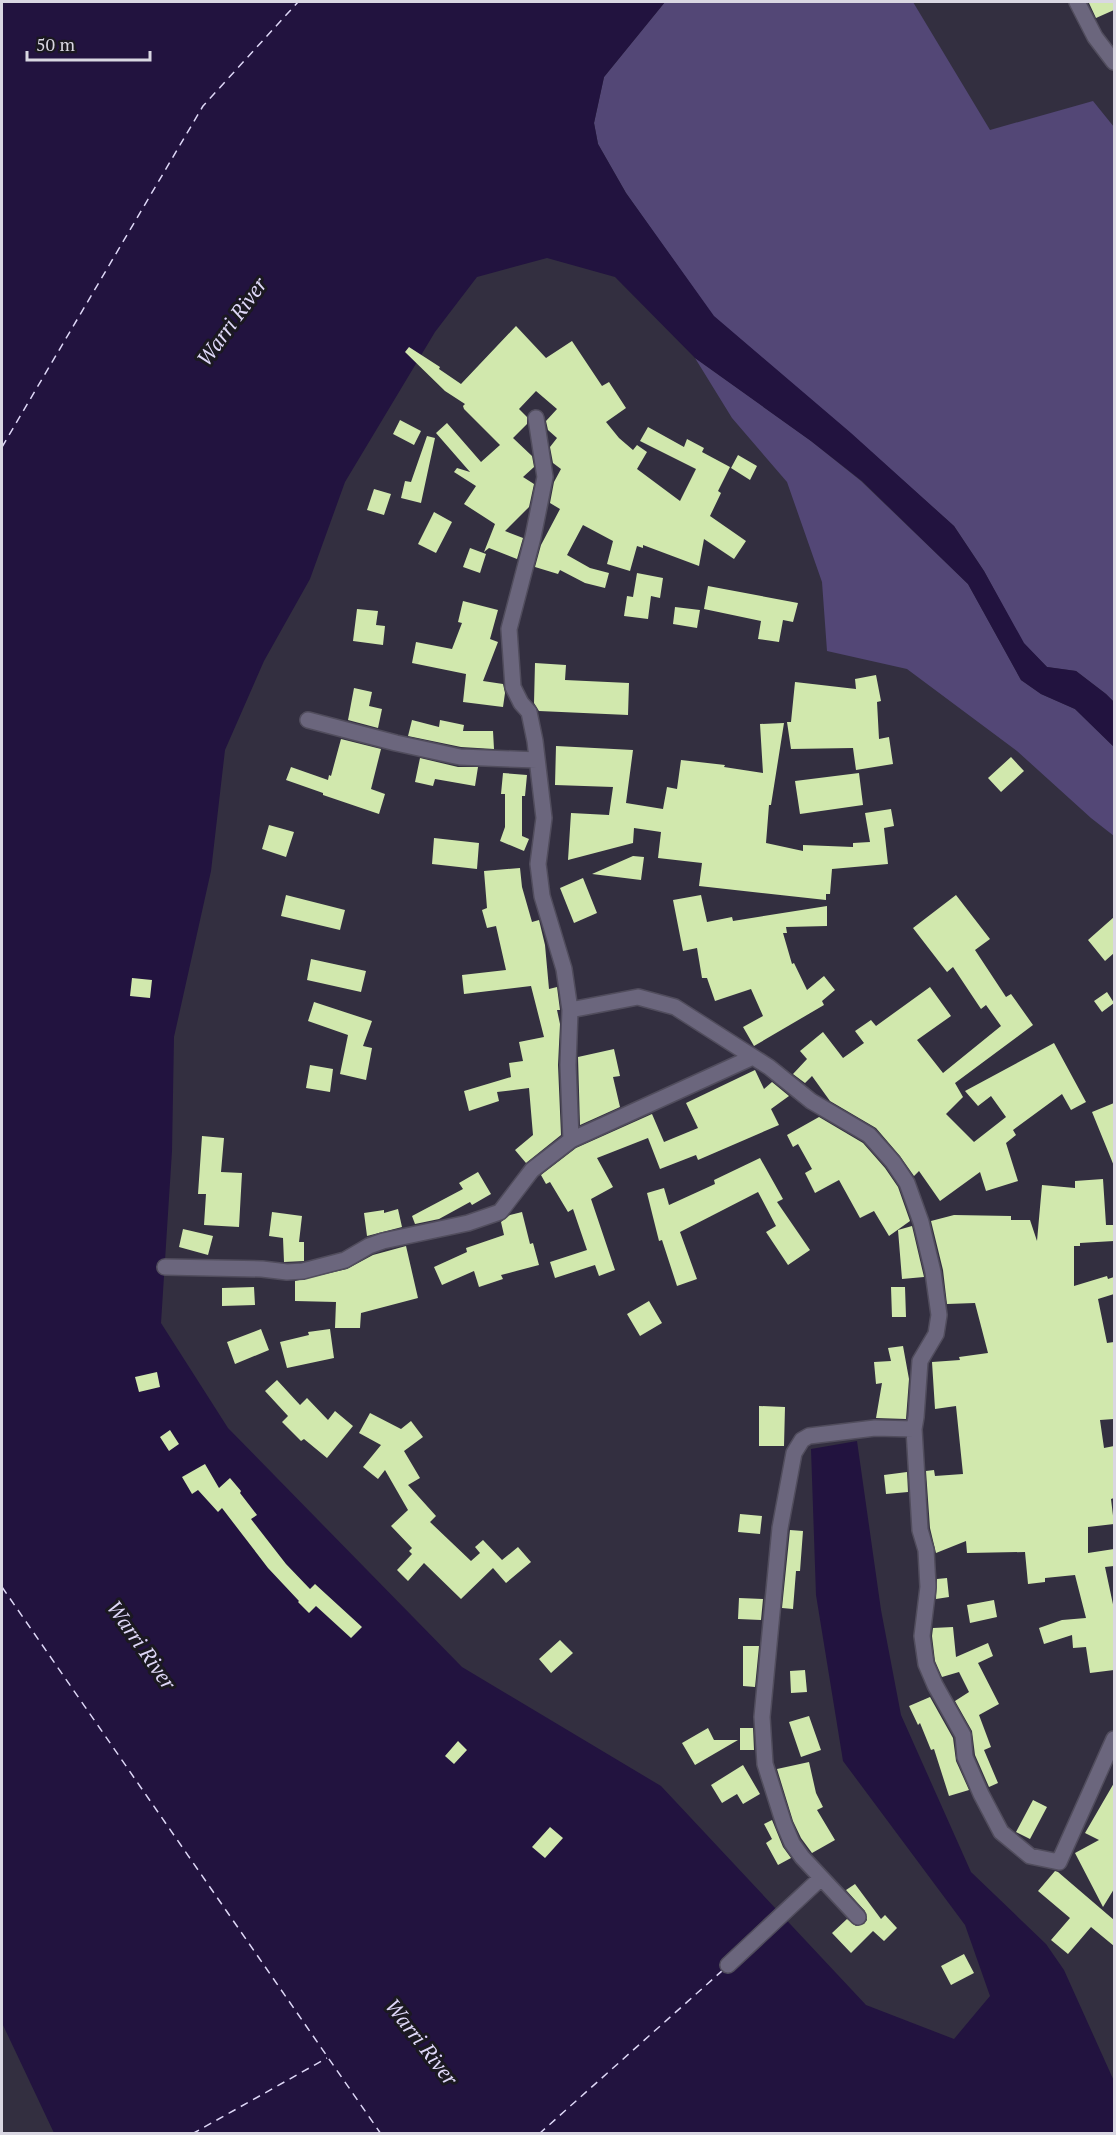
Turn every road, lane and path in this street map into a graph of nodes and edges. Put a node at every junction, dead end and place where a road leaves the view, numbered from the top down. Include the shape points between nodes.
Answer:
1 (1077, 2) edge
2 (1114, 62) edge
3 (536, 418) dead end
4 (308, 720) dead end
5 (537, 760) junction
6 (570, 1011) junction
7 (753, 1057) junction
8 (571, 1140) junction
9 (165, 1267) dead end
10 (914, 1429) junction
11 (1114, 1739) edge
12 (821, 1878) junction
13 (858, 1917) dead end
14 (728, 1965) dead end

1 - 2 street via 1095,38
3 - 5 street via 545,477 508,629 513,687 533,724
4 - 5 street via 460,757
5 - 6 street via 544,818 538,864 564,969
6 - 7 street via 638,997 675,1007
6 - 8 street
7 - 8 street
7 - 10 street via 811,1101 869,1135 907,1183 921,1222 939,1315 936,1334 920,1361
8 - 9 street via 532,1170 500,1212 468,1223 383,1240 345,1260 303,1271
10 - 11 street via 928,1587 922,1636 926,1664 963,1735 965,1757 1001,1832 1030,1856 1059,1862
10 - 12 street via 875,1428 809,1436 794,1453 780,1528 762,1717 765,1764 784,1824 802,1857
12 - 13 street
12 - 14 street

